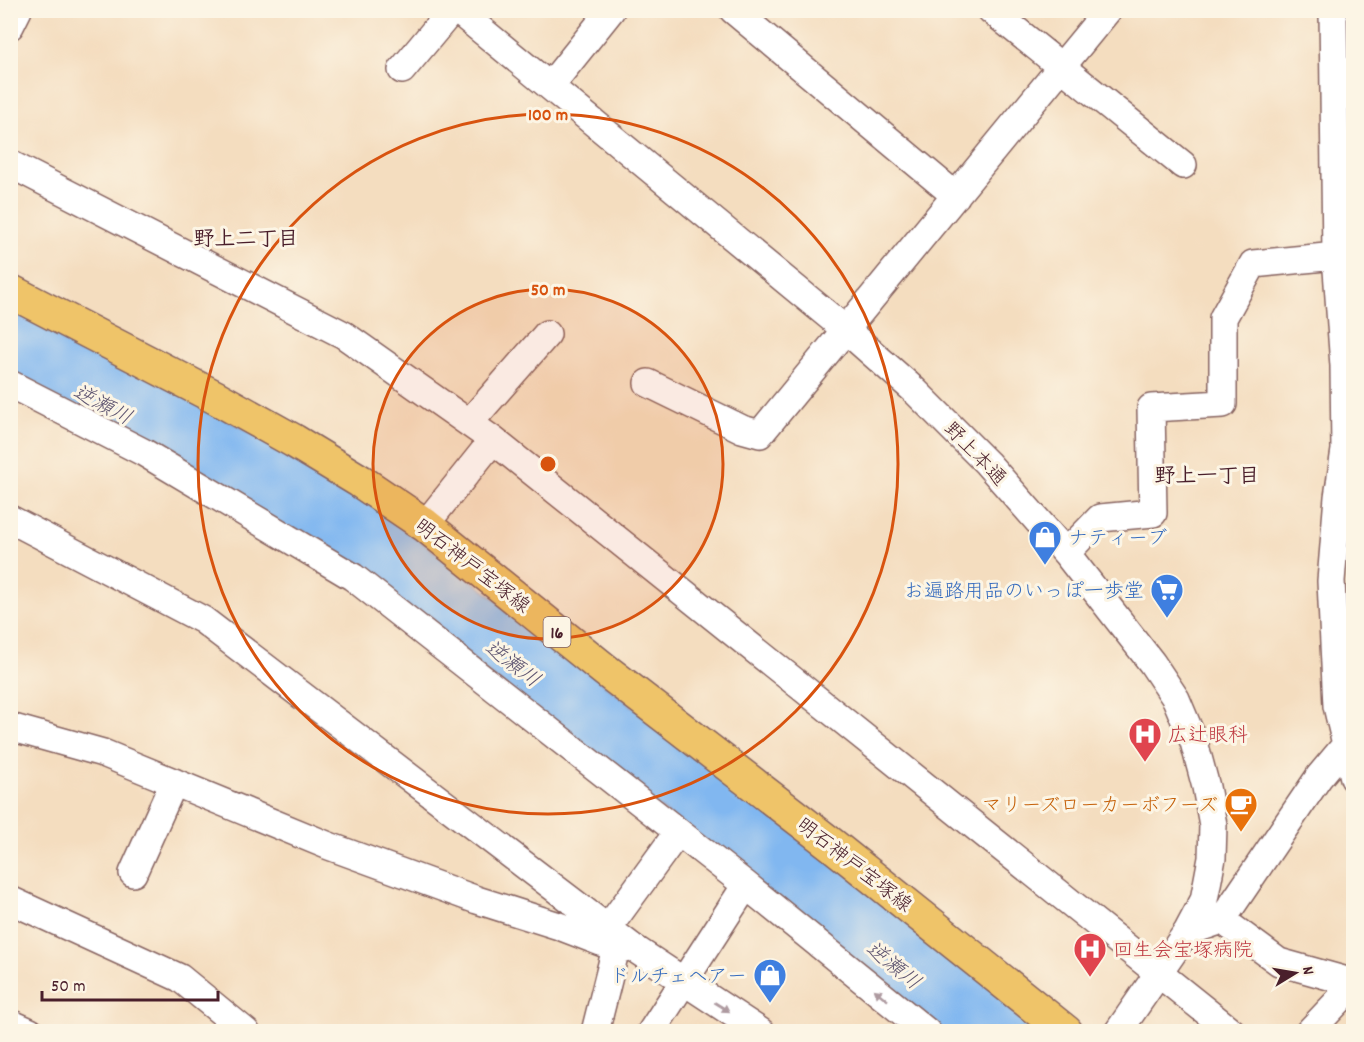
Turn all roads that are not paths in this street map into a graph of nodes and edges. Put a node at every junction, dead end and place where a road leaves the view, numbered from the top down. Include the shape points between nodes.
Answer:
1 (18, 10) edge
2 (455, 10) edge
3 (612, 10) edge
4 (733, 10) edge
5 (991, 10) edge
6 (1108, 10) edge
7 (1333, 10) edge
8 (10, 26) edge
9 (1061, 68) junction
10 (402, 70) dead end
11 (550, 86) junction
12 (10, 164) edge
13 (1183, 165) dead end
14 (956, 196) junction
15 (1336, 256) junction
16 (10, 291) edge
17 (1347, 310) edge
18 (846, 330) junction
19 (547, 334) dead end
20 (648, 383) dead end
21 (10, 384) edge
22 (469, 423) junction
23 (1349, 431) edge
24 (493, 440) junction
25 (10, 519) edge
26 (425, 525) junction
27 (1066, 553) junction
28 (1342, 574) edge
29 (10, 727) edge
30 (1349, 742) edge
31 (1353, 778) edge
32 (174, 782) junction
33 (678, 832) junction
34 (133, 873) dead end
35 (746, 885) junction
36 (10, 900) edge
37 (1222, 920) junction
38 (1187, 932) junction
39 (619, 941) junction
40 (1158, 973) junction
41 (683, 982) junction
42 (1353, 983) edge
43 (1353, 989) edge
44 (10, 1023) edge
45 (30, 1032) edge
46 (246, 1032) edge
47 (595, 1032) edge
48 (651, 1032) edge
49 (761, 1032) edge
50 (927, 1032) edge
51 (1066, 1032) edge
52 (1118, 1032) edge
53 (1232, 1032) edge
54 (1309, 1032) edge

1 - 8 street
2 - 10 street
2 - 11 street, 野上本通
3 - 11 street
4 - 14 street
5 - 9 street
6 - 9 street
7 - 15 street
9 - 13 street
9 - 14 street
11 - 18 street, 野上本通
12 - 22 street via 344,335
14 - 18 street
15 - 17 street
15 - 27 street via 1253,264 1223,318 1223,404 1151,408 1152,513 1100,519
16 - 26 main road, 明石神戸宝塚線 / 16 via 284,435
17 - 23 street
18 - 20 street via 760,434
18 - 27 street, 野上本通 via 952,428
19 - 22 street
21 - 33 street via 143,452 353,578
22 - 24 street
23 - 28 street via 1338,497
24 - 26 street
24 - 40 street
25 - 39 street via 203,620
26 - 51 main road, 明石神戸宝塚線 / 16
27 - 38 street, 野上本通 via 1152,663 1176,699 1194,742 1213,825 1212,858 1204,900
28 - 30 street via 1337,706
29 - 32 street via 103,753
30 - 31 street
30 - 37 street via 1319,777
32 - 34 street
32 - 39 street via 329,846 477,900
33 - 35 street
33 - 39 street
35 - 41 street
50 -> 35 street
36 - 46 street via 180,978
37 - 38 street
37 - 42 street via 1280,962
38 - 40 street, 野上本通
39 - 41 street
39 - 47 street
40 - 52 street, 野上本通
40 - 53 street
41 - 48 street
41 -> 49 street
43 - 54 street
44 - 45 street

